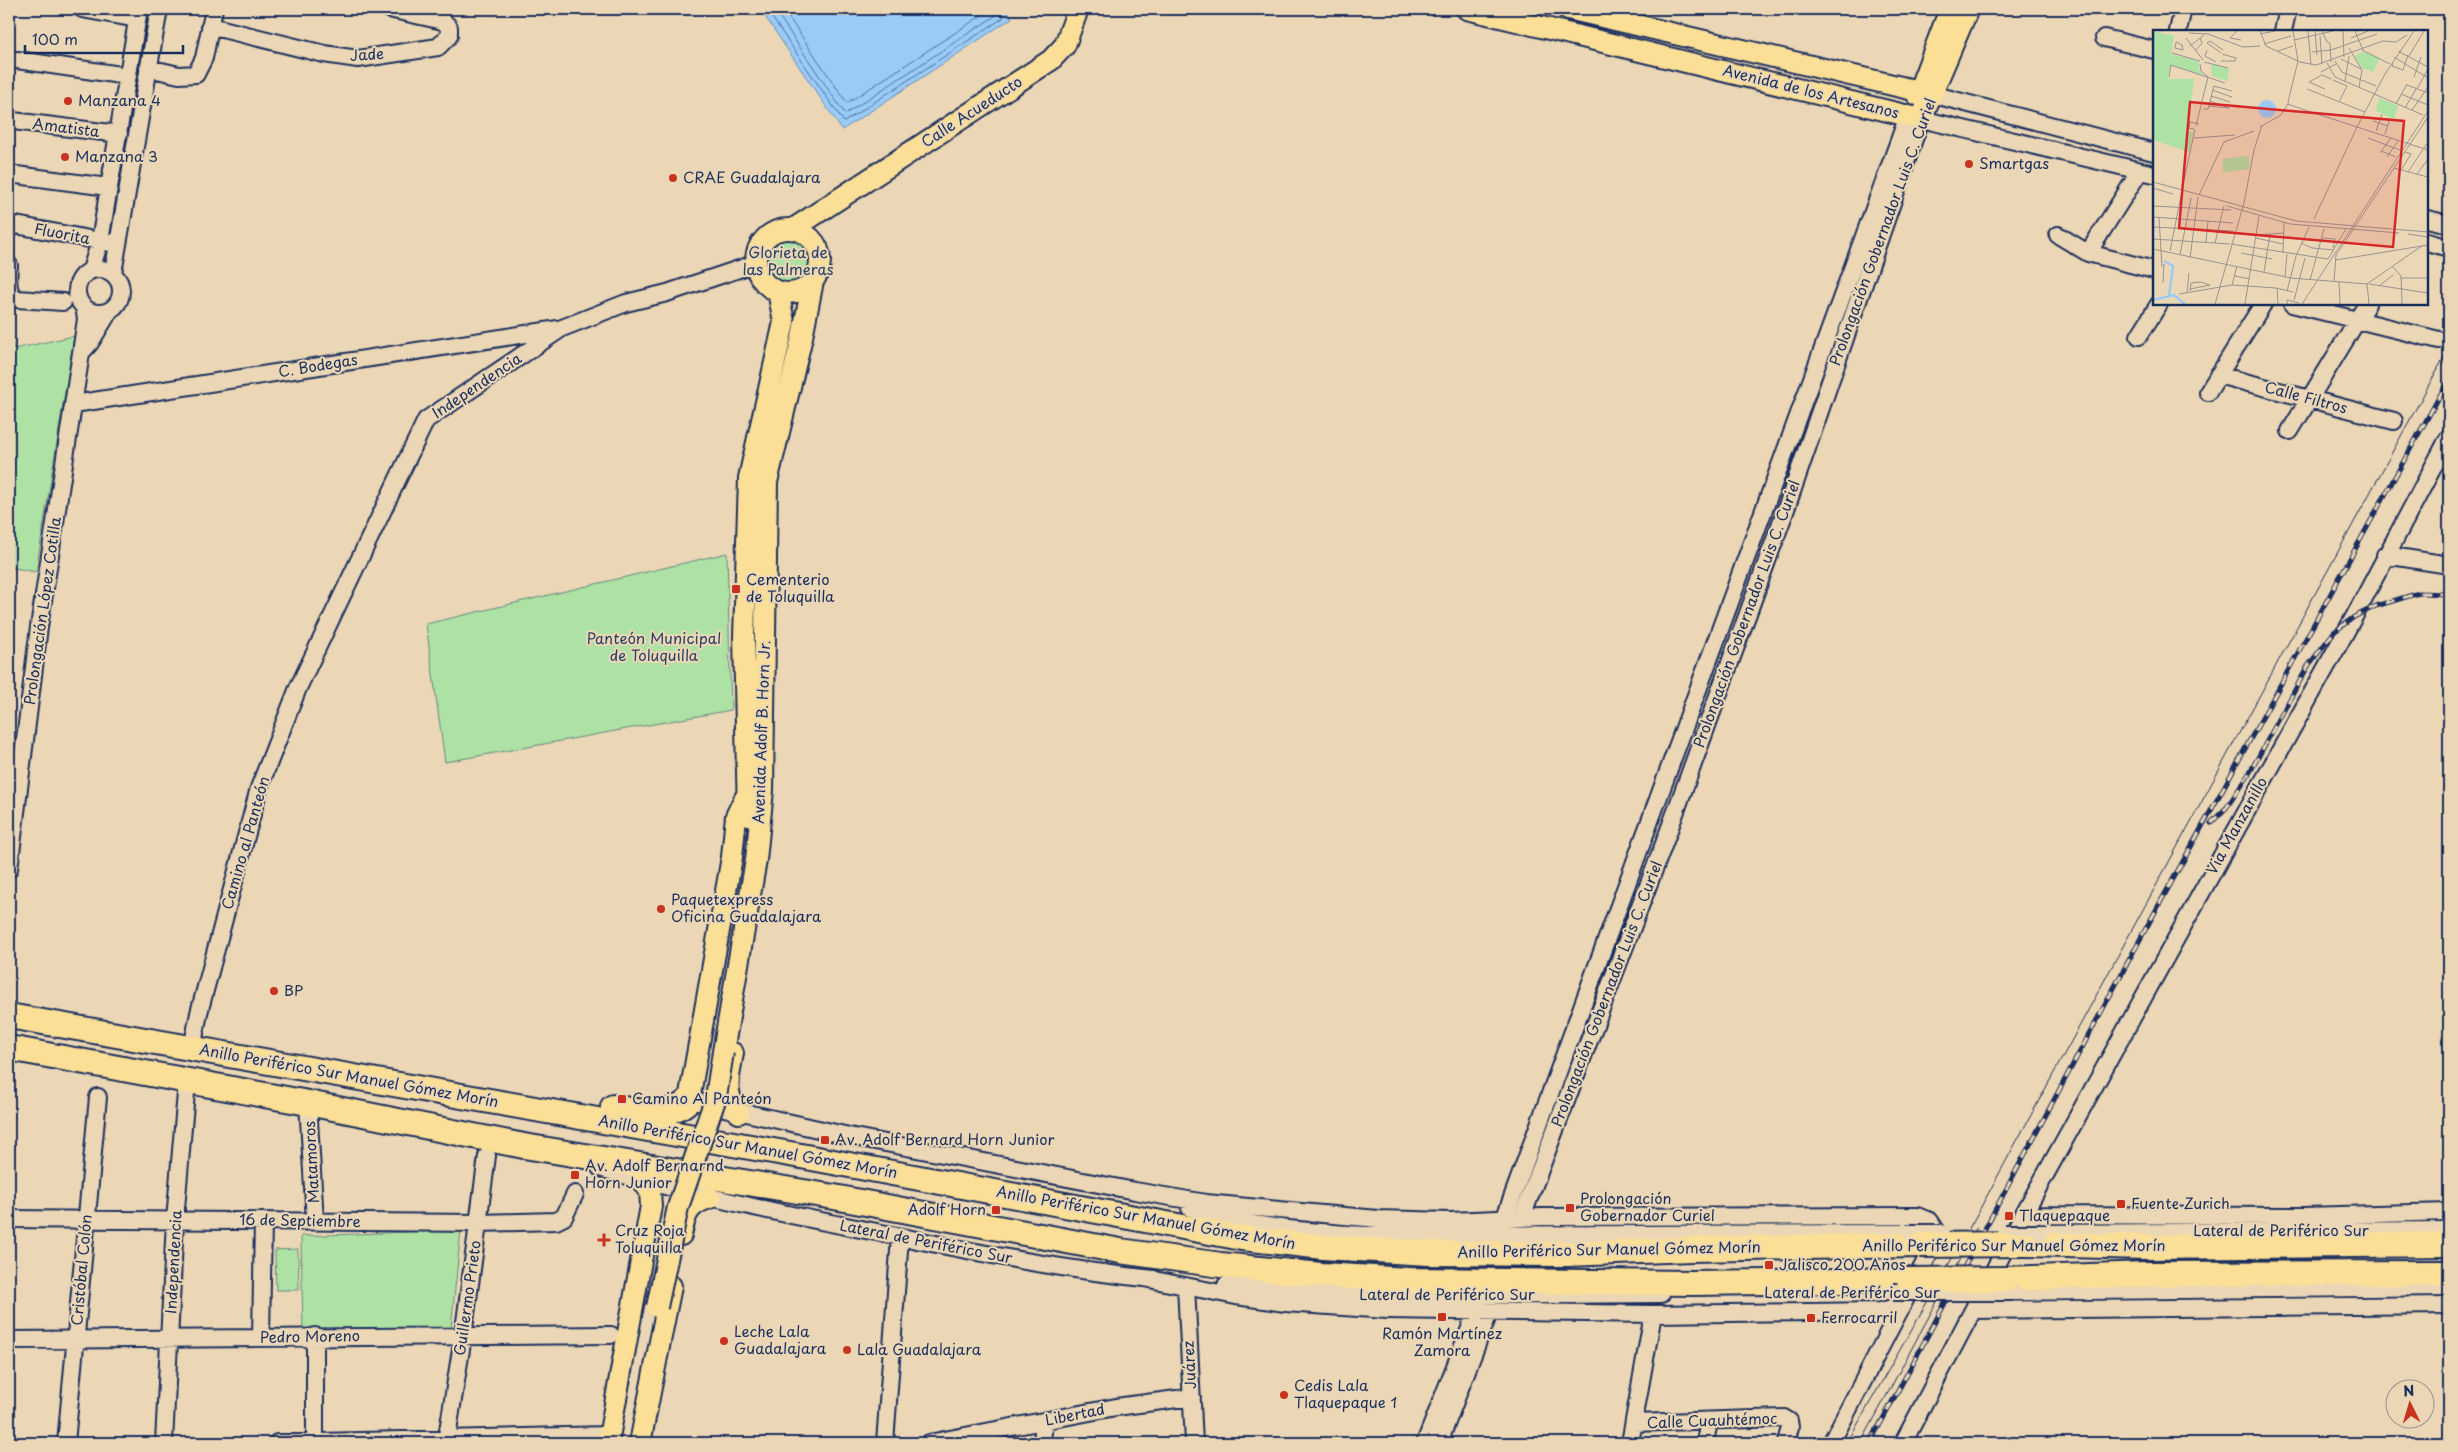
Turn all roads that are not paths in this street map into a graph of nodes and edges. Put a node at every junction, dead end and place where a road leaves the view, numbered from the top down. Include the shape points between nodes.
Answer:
1 (82, 9) edge
2 (159, 9) edge
3 (214, 9) edge
4 (389, 9) edge
5 (1078, 9) edge
6 (1467, 9) edge
7 (1568, 9) edge
8 (1950, 9) edge
9 (1968, 9) edge
10 (2183, 9) edge
11 (2288, 9) edge
12 (138, 14) edge
13 (210, 26) junction
14 (2178, 30) edge
15 (2283, 30) edge
16 (2104, 38) dead end
17 (2153, 50) edge
18 (16, 60) dead end
19 (148, 68) junction
20 (128, 76) junction
21 (1925, 93) junction
22 (1915, 117) junction
23 (13, 121) dead end
24 (118, 134) junction
25 (2153, 147) edge
26 (2147, 173) edge
27 (9, 174) edge
28 (108, 187) junction
29 (843, 196) junction
30 (2428, 219) edge
31 (2449, 224) edge
32 (9, 230) edge
33 (793, 230) junction
34 (2058, 235) dead end
35 (100, 241) junction
36 (2428, 242) edge
37 (118, 244) junction
38 (815, 244) junction
39 (2449, 248) edge
40 (2088, 253) junction
41 (756, 263) junction
42 (9, 265) edge
43 (91, 270) junction
44 (2153, 270) edge
45 (113, 273) junction
46 (813, 281) junction
47 (778, 291) junction
48 (63, 302) dead end
49 (2158, 305) edge
50 (2262, 305) edge
51 (2296, 305) edge
52 (2366, 305) edge
53 (84, 307) junction
54 (110, 310) junction
55 (2357, 320) junction
56 (562, 328) junction
57 (2139, 336) dead end
58 (2439, 340) dead end
59 (81, 353) junction
60 (2218, 375) junction
61 (2208, 392) dead end
62 (2310, 399) junction
63 (74, 404) junction
64 (2394, 422) dead end
65 (2290, 431) dead end
66 (2449, 437) edge
67 (2386, 555) junction
68 (2449, 565) edge
69 (321, 644) joint
70 (756, 791) junction
71 (9, 870) edge
72 (9, 1016) edge
73 (9, 1048) edge
74 (192, 1049) junction
75 (696, 1072) junction
76 (356, 1077) junction
77 (729, 1078) junction
78 (187, 1080) junction
79 (98, 1097) dead end
80 (689, 1100) junction
81 (308, 1103) junction
82 (739, 1113) junction
83 (524, 1146) junction
84 (487, 1156) dead end
85 (641, 1180) junction
86 (1135, 1191) junction
87 (575, 1194) dead end
88 (710, 1198) junction
89 (1047, 1202) junction
90 (2449, 1212) edge
91 (2024, 1215) junction
92 (1215, 1216) junction
93 (1505, 1217) junction
94 (1522, 1217) junction
95 (9, 1220) edge
96 (86, 1220) junction
97 (175, 1220) junction
98 (263, 1221) junction
99 (315, 1222) junction
100 (478, 1223) junction
101 (2449, 1230) edge
102 (900, 1237) junction
103 (646, 1238) junction
104 (2033, 1238) junction
105 (1915, 1239) junction
106 (679, 1243) junction
107 (2449, 1244) edge
108 (2449, 1273) edge
109 (1144, 1278) junction
110 (1408, 1280) junction
111 (1186, 1286) junction
112 (2009, 1286) junction
113 (637, 1287) junction
114 (2449, 1287) edge
115 (1903, 1290) junction
116 (657, 1302) junction
117 (2449, 1305) edge
118 (1489, 1307) junction
119 (1973, 1310) junction
120 (1653, 1314) junction
121 (611, 1335) dead end
122 (315, 1336) junction
123 (463, 1337) junction
124 (170, 1338) junction
125 (261, 1338) junction
126 (76, 1339) junction
127 (9, 1340) edge
128 (1192, 1397) junction
129 (1044, 1421) junction
130 (1709, 1421) junction
131 (1634, 1423) junction
132 (612, 1440) edge
133 (446, 1442) edge
134 (66, 1443) edge
135 (164, 1443) edge
136 (277, 1443) edge
137 (315, 1443) edge
138 (631, 1443) edge
139 (640, 1443) edge
140 (885, 1443) edge
141 (929, 1443) edge
142 (1042, 1443) edge
143 (1194, 1443) edge
144 (1425, 1443) edge
145 (1439, 1443) edge
146 (1630, 1443) edge
147 (1706, 1443) edge
148 (1786, 1443) edge
149 (1831, 1443) edge
150 (1903, 1443) edge

1 - 12 street
2 - 19 street
3 - 13 street
4 - 13 street, Jade via 443,21 449,27 449,36 438,47 358,59 324,54
5 - 29 main road, Calle Acueducto via 1065,45 1051,60
6 - 22 main road, Avenida de los Artesanos
7 - 21 main road, Avenida de los Artesanos
8 - 21 main road, Prolongación Gobernador Luis C. Curiel
9 - 21 main road, Prolongación Gobernador Luis C. Curiel
10 - 14 street
11 - 15 street
12 - 20 street
13 - 19 street via 204,58 196,74 191,76
16 - 17 street
18 - 20 street
19 - 37 street
20 - 24 street
21 - 22 main road, Prolongación Gobernador Luis C. Curiel
21 - 25 street, Avenida de los Artesanos
22 - 26 street, Avenida de los Artesanos
22 - 93 street, Prolongación Gobernador Luis C. Curiel
22 - 94 street, Prolongación Gobernador Luis C. Curiel via 1719,695
23 - 24 street, Amatista
24 - 28 street
26 - 40 street
27 - 28 street
28 - 35 street
29 - 33 main road, Calle Acueducto
29 - 38 main road, Calle Acueducto via 823,225
30 - 31 street
32 - 35 street, Fluorita via 10,226 16,225
33 - 38 main road via 801,232
33 - 41 main road via 783,230 766,238
34 - 40 street
35 - 37 street, Fluorita
35 - 43 street
36 - 39 street
37 - 45 street
38 - 46 main road via 820,263
40 - 44 street
41 - 47 main road via 763,280
41 - 56 street, Independencia via 626,303
42 - 48 street via 9,292 12,297
43 - 45 street
43 - 53 street via 78,284 77,293
45 - 54 street via 120,282 121,292 118,303
46 - 47 main road via 797,292
46 - 70 main road, Avenida Adolf B. Horn Jr. via 768,482
47 - 70 main road, Avenida Adolf B. Horn Jr. via 784,322 749,478 744,637
49 - 57 street
50 - 60 street
51 - 55 street
52 - 55 street
53 - 54 street via 92,312
53 - 59 street, Prolongación López Cotilla via 86,319
54 - 59 street, Prolongación López Cotilla
55 - 58 street
55 - 62 street
56 - 63 street, C. Bodegas
56 - 69 street, Independencia via 426,420
59 - 63 street, Prolongación López Cotilla
60 - 61 street
60 - 62 street, Calle Filtros
62 - 64 street, Calle Filtros
62 - 65 street
63 - 71 street, Prolongación López Cotilla via 39,627
66 - 67 street, Via Manzanillo
67 - 68 street
67 - 91 street, Via Manzanillo
69 - 74 street, Camino al Panteón via 298,688 259,788
70 - 75 main road via 736,816
70 - 77 main road via 770,818
70 - 116 main road, Avenida Adolf B. Horn Jr. via 717,1051 661,1221
72 - 74 highway, Anillo Periférico Sur Manuel Gómez Morín
73 - 78 highway, Anillo Periférico Sur Manuel Gómez Morín
74 - 76 highway, Anillo Periférico Sur Manuel Gómez Morín
75 - 77 main road via 712,1081
75 - 80 main road
76 - 80 highway via 426,1080 644,1112 670,1112
76 - 89 highway, Anillo Periférico Sur Manuel Gómez Morín
77 - 82 main road via 731,1104
78 - 81 highway, Anillo Periférico Sur Manuel Gómez Morín
78 - 97 street, Independencia
79 - 96 street, Cristóbal Colón
80 - 82 street
81 - 83 highway, Anillo Periférico Sur Manuel Gómez Morín
81 - 99 street, Matamoros
82 - 86 street
83 - 85 street, Lateral de Periférico Sur
83 - 110 highway, Anillo Periférico Sur Manuel Gómez Morín via 834,1197 1120,1251 1248,1268
84 - 100 street, Guillermo Prieto
85 - 88 street, Lateral de Periférico Sur
85 - 103 main road via 650,1191 651,1198
86 - 92 street
86 - 93 street via 1206,1203 1378,1219 1450,1221
87 - 100 street, 16 de Septiembre via 561,1220
88 - 102 street, Lateral de Periférico Sur
88 - 106 main road via 688,1209
89 - 92 highway
89 - 105 highway, Anillo Periférico Sur Manuel Gómez Morín via 1242,1238 1410,1252 1567,1254
90 - 91 street via 2304,1216
91 - 119 street, Via Manzanillo
92 - 105 street via 1310,1232 1374,1235
93 - 94 street
94 - 115 street via 1918,1216 1930,1221 1940,1236
95 - 96 street, 16 de Septiembre
96 - 97 street, 16 de Septiembre
96 - 126 street, Cristóbal Colón
97 - 98 street, 16 de Septiembre
97 - 124 street, Independencia
98 - 99 street, 16 de Septiembre
98 - 125 street
99 - 100 street, 16 de Septiembre
100 - 123 street, Guillermo Prieto
101 - 104 street, Lateral de Periférico Sur
102 - 109 street, Lateral de Periférico Sur via 1070,1269
102 - 140 street
103 - 106 main road via 656,1226 667,1226 676,1233
103 - 113 main road
104 - 105 highway, Anillo Periférico Sur Manuel Gómez Morín, bridge
104 - 107 highway, Anillo Periférico Sur Manuel Gómez Morín via 2157,1247
106 - 116 main road
108 - 112 highway, Anillo Periférico Sur Manuel Gómez Morín via 2147,1274
109 - 111 street
109 - 118 street, Lateral de Periférico Sur
110 - 115 highway, Anillo Periférico Sur Manuel Gómez Morín via 1693,1283
110 - 118 highway
111 - 118 street via 1285,1303 1379,1310
111 - 128 street, Juárez
112 - 114 street
112 - 115 highway, Anillo Periférico Sur Manuel Gómez Morín, bridge
113 - 116 main road
113 - 132 main road
115 - 118 street, Lateral de Periférico Sur
115 - 120 street via 1896,1307 1881,1311
115 - 149 street
116 - 132 main road, Avenida Adolf B. Horn Jr.
116 - 138 main road, Avenida Adolf B. Horn Jr.
116 - 139 main road
117 - 119 street
118 - 120 street
118 - 144 street
118 - 145 street
119 - 150 street, Via Manzanillo
120 - 131 street
121 - 123 street, Pedro Moreno
122 - 123 street, Pedro Moreno
122 - 125 street, Pedro Moreno
122 - 137 street
123 - 133 street, Guillermo Prieto
124 - 125 street, Pedro Moreno
124 - 126 street, Pedro Moreno
124 - 135 street, Independencia
126 - 127 street, Pedro Moreno
126 - 134 street, Cristóbal Colón
128 - 129 street, Libertad
128 - 143 street, Juárez
129 - 141 street, Libertad
129 - 142 street
130 - 131 street, Calle Cuauhtémoc
130 - 147 street
130 - 148 street, Calle Cuauhtémoc via 1784,1418 1789,1420 1790,1427
131 - 146 street
132 - 133 street
133 - 137 street
136 - 137 street

